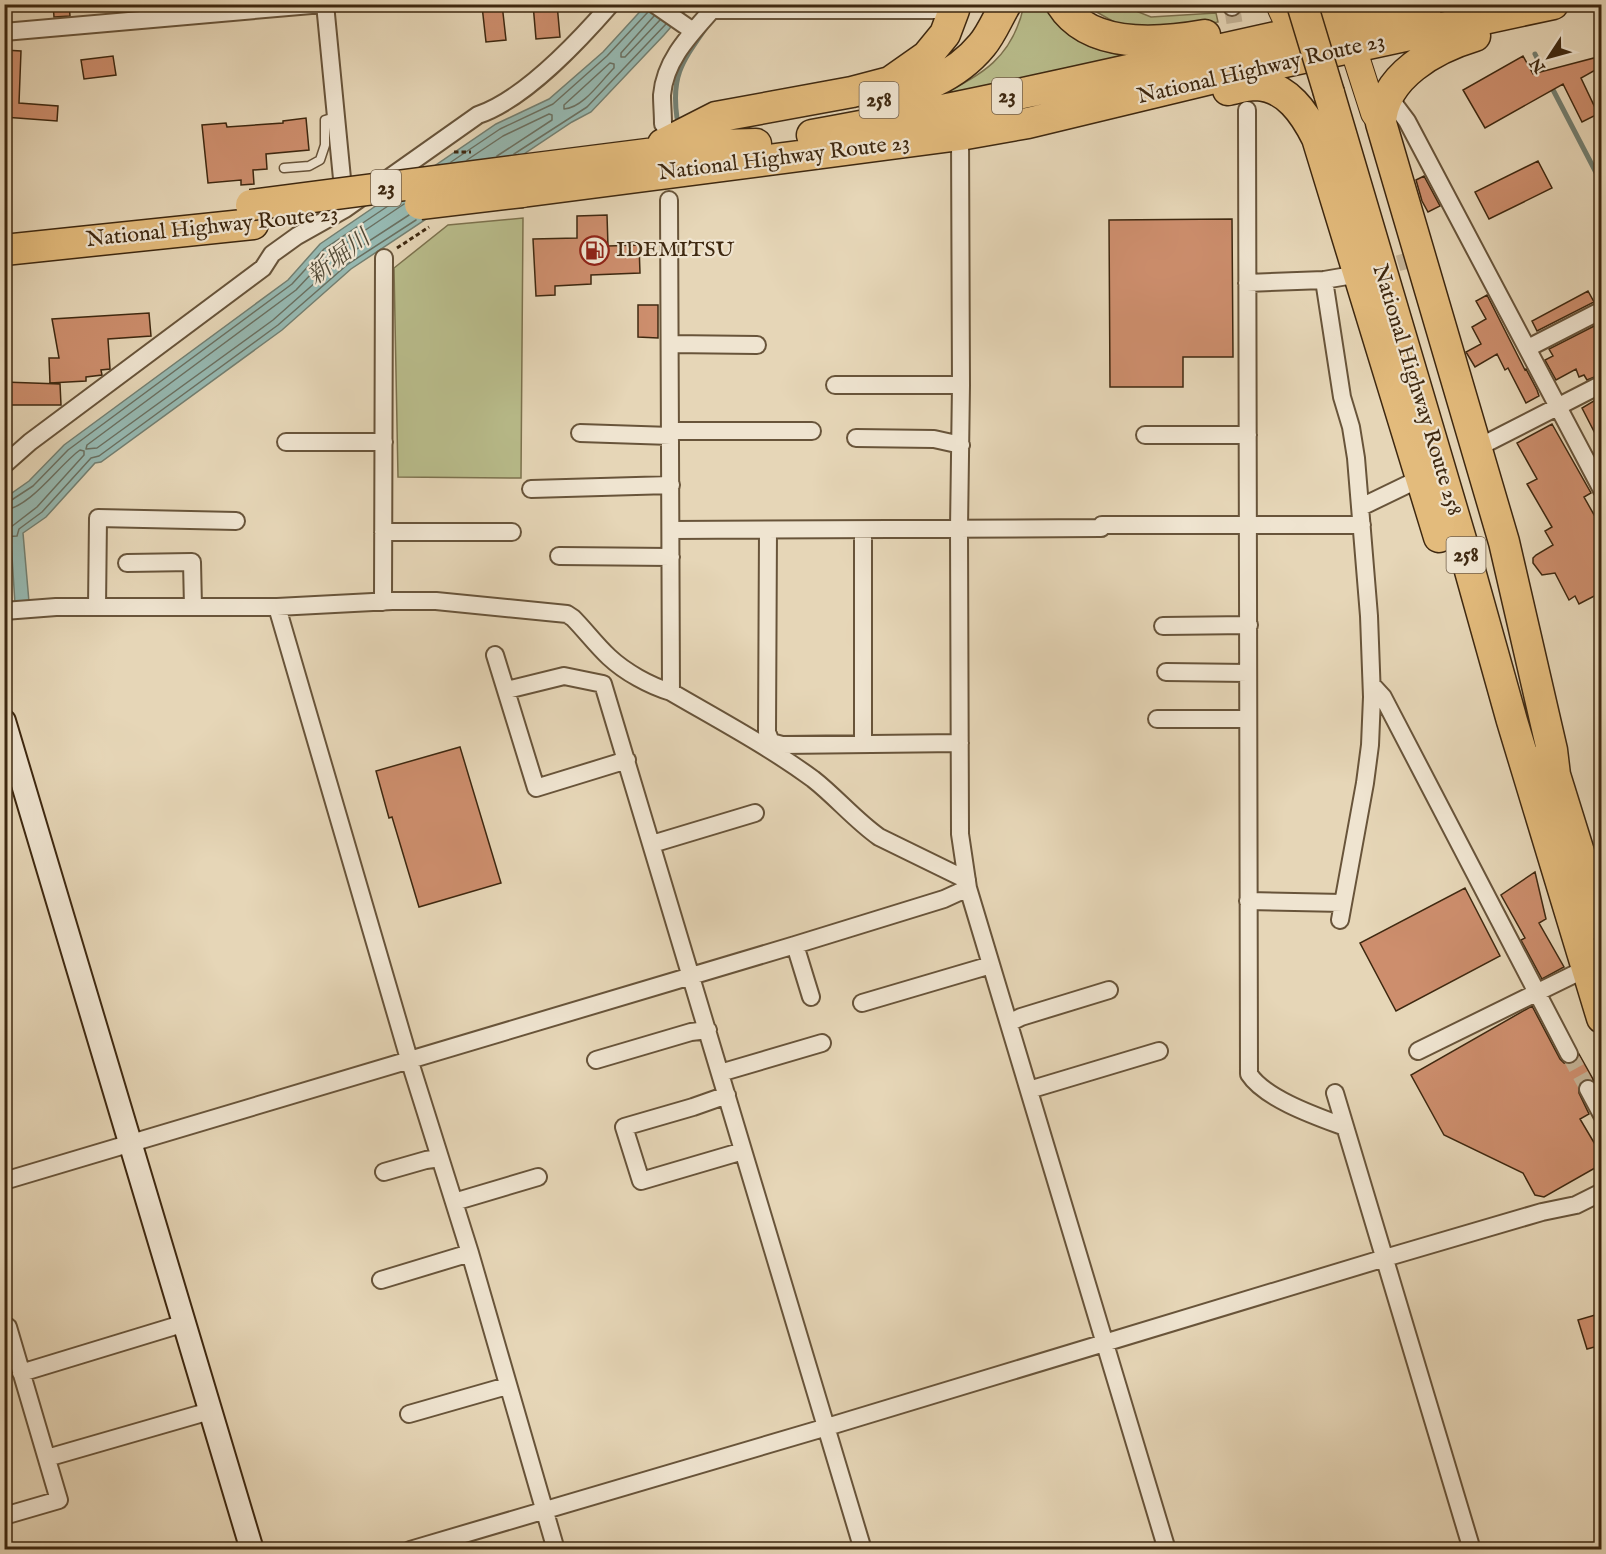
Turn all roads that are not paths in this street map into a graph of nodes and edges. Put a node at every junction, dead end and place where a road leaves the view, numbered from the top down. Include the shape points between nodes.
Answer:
1 (324, 4) edge
2 (611, 4) edge
3 (654, 4) edge
4 (1006, 4) edge
5 (1062, 4) edge
6 (1428, 4) edge
7 (1501, 4) edge
8 (1555, 4) edge
9 (955, 7) edge
10 (1297, 12) edge
11 (1344, 23) edge
12 (688, 28) junction
13 (4, 32) edge
14 (1252, 69) junction
15 (1337, 92) junction
16 (1247, 110) dead end
17 (1385, 110) junction
18 (335, 117) junction
19 (1028, 123) junction
20 (663, 124) dead end
21 (960, 135) junction
22 (718, 145) junction
23 (641, 154) junction
24 (284, 168) dead end
25 (521, 181) junction
26 (669, 200) dead end
27 (345, 209) junction
28 (252, 214) junction
29 (4, 234) edge
30 (4, 250) edge
31 (384, 258) road end
32 (1363, 274) junction
33 (1323, 280) junction
34 (1247, 283) junction
35 (1602, 310) edge
36 (669, 344) junction
37 (757, 345) dead end
38 (1528, 348) junction
39 (1602, 384) edge
40 (835, 385) dead end
41 (962, 385) junction
42 (1558, 406) junction
43 (812, 431) dead end
44 (580, 432) dead end
45 (671, 434) junction
46 (1145, 435) dead end
47 (1248, 435) junction
48 (856, 438) dead end
49 (286, 442) dead end
50 (384, 442) junction
51 (961, 445) junction
52 (1475, 449) junction
53 (4, 465) edge
54 (1421, 478) junction
55 (671, 484) junction
56 (531, 489) dead end
57 (1602, 490) edge
58 (1360, 507) junction
59 (236, 521) dead end
60 (1362, 525) junction
61 (1248, 526) junction
62 (958, 528) junction
63 (671, 530) junction
64 (768, 530) junction
65 (863, 530) junction
66 (383, 532) junction
67 (512, 532) dead end
68 (559, 556) dead end
69 (671, 557) junction
70 (126, 563) dead end
71 (383, 602) junction
72 (97, 607) junction
73 (193, 607) junction
74 (277, 607) junction
75 (4, 611) edge
76 (1249, 625) junction
77 (1163, 626) dead end
78 (495, 655) dead end
79 (618, 664) junction
80 (1166, 672) dead end
81 (1248, 673) junction
82 (603, 684) junction
83 (1372, 685) junction
84 (507, 690) junction
85 (671, 692) junction
86 (1248, 718) junction
87 (1157, 719) dead end
88 (4, 721) edge
89 (1512, 721) junction
90 (960, 743) junction
91 (863, 744) junction
92 (769, 745) junction
93 (627, 760) junction
94 (1555, 775) junction
95 (755, 813) dead end
96 (652, 844) junction
97 (968, 884) junction
98 (1248, 901) junction
99 (1343, 903) junction
100 (1340, 920) dead end
101 (1602, 926) edge
102 (795, 945) junction
103 (991, 964) junction
104 (1587, 968) junction
105 (692, 975) junction
106 (1109, 990) dead end
107 (1536, 991) junction
108 (811, 998) dead end
109 (862, 1003) dead end
110 (1602, 1018) edge
111 (1009, 1023) junction
112 (708, 1030) junction
113 (822, 1043) dead end
114 (1159, 1051) dead end
115 (1418, 1051) dead end
116 (1569, 1054) tunnel mouth
117 (409, 1059) junction
118 (596, 1060) dead end
119 (720, 1073) junction
120 (1588, 1089) tunnel mouth
121 (1029, 1090) junction
122 (1335, 1093) dead end
123 (727, 1095) junction
124 (1602, 1115) edge
125 (1345, 1127) junction
126 (130, 1144) junction
127 (743, 1151) junction
128 (440, 1158) junction
129 (384, 1172) dead end
130 (538, 1177) dead end
131 (4, 1181) edge
132 (1602, 1192) edge
133 (454, 1202) junction
134 (470, 1253) junction
135 (1385, 1258) junction
136 (381, 1280) dead end
137 (185, 1323) junction
138 (4, 1328) edge
139 (1104, 1343) junction
140 (21, 1373) junction
141 (507, 1386) junction
142 (210, 1411) junction
143 (409, 1414) dead end
144 (827, 1427) junction
145 (47, 1458) junction
146 (544, 1510) junction
147 (4, 1516) edge
148 (252, 1550) edge
149 (410, 1550) edge
150 (556, 1550) edge
151 (863, 1550) edge
152 (1167, 1550) edge
153 (1472, 1550) edge

1 - 13 street
1 - 18 street
2 - 27 street via 558,60 524,88 478,115
3 - 12 street
4 - 22 highway, 258 via 983,44 960,67 937,81 906,94 758,129
5 - 10 highway via 1080,24 1102,35 1136,41 1182,39
6 - 11 highway, National Highway Route 23 / 23
7 - 11 main road
8 - 11 highway, National Highway Route 23 / 23
8 - 17 highway via 1516,24 1434,52 1403,75
9 - 12 street via 712,10
9 - 23 highway via 945,34 927,56 890,82 716,117
10 - 11 highway
10 - 14 main road via 1291,41 1281,53
10 - 15 highway, National Highway Route 258 / 258, bridge
10 - 22 highway, National Highway Route 23 / 23 via 930,114 758,144
11 - 14 highway, National Highway Route 23 / 23
11 - 17 main road via 1374,113
12 - 20 street via 667,70 662,94
14 - 19 highway, National Highway Route 23 / 23
15 - 89 highway, National Highway Route 258 / 258
15 - 94 highway, National Highway Route 258 / 258 via 1404,282 1543,752
16 - 34 street
17 - 38 street via 1407,121
17 - 52 highway, 258 via 1412,259
18 - 24 lane via 325,120 325,145 320,160 309,166
18 - 27 street
19 - 21 highway, National Highway Route 23 / 23
19 - 32 highway, 258 via 1255,85 1269,88 1295,103 1307,118
21 - 25 highway, National Highway Route 23 / 23
21 - 41 street
22 - 23 highway, National Highway Route 23 / 23
23 - 25 highway, National Highway Route 23 / 23
25 - 28 highway, National Highway Route 23 / 23, bridge
26 - 36 street
27 - 53 street via 272,254 263,268
28 - 29 highway, National Highway Route 23 / 23
28 - 30 highway, National Highway Route 23 / 23
31 - 50 street
32 - 33 street
32 - 54 highway, 258
33 - 34 street
33 - 58 street via 1354,448
34 - 47 street
35 - 38 street
36 - 37 street
36 - 45 street
38 - 42 street
39 - 42 street
40 - 41 street
41 - 51 street
42 - 52 street
42 - 57 street
43 - 45 street
44 - 45 street
45 - 55 street
46 - 47 street
47 - 61 street
48 - 51 street via 934,439
49 - 50 street
50 - 66 street
51 - 62 street
52 - 94 highway, 258 via 1504,542
54 - 58 street
54 - 89 highway, 258 via 1462,612
55 - 56 street
55 - 63 street
58 - 60 street
59 - 72 street via 98,518
60 - 61 street
60 - 83 street
61 - 62 street
61 - 76 street
62 - 65 street
62 - 90 street
63 - 64 street
63 - 69 street
64 - 65 street
64 - 92 street
65 - 91 street
66 - 67 street
66 - 71 street
68 - 69 street
69 - 85 street
70 - 73 street via 192,562
71 - 74 street
71 - 79 street via 436,602 567,614
72 - 73 street
72 - 75 street
73 - 74 street
74 - 117 street
76 - 77 street
76 - 81 street
78 - 84 street
79 - 82 street
79 - 85 street via 657,688
80 - 81 street
81 - 86 street
82 - 84 street via 564,676
82 - 93 street
83 - 99 street via 1370,745
83 - 107 street via 1383,697
84 - 93 street via 536,788
85 - 92 street
86 - 87 street
86 - 98 street
88 - 126 street
89 - 104 highway, National Highway Route 258 / 258
90 - 91 street
90 - 97 street via 960,834
91 - 92 street
92 - 97 street via 867,829
93 - 96 street
94 - 101 highway, National Highway Route 258 / 258
95 - 96 street
96 - 105 street
97 - 102 street via 944,899
97 - 103 street
98 - 99 street
98 - 125 street via 1249,1074 1260,1086 1297,1109
99 - 100 street
102 - 105 street
102 - 108 street
103 - 109 street
103 - 111 street
104 - 107 street
104 - 110 highway, National Highway Route 258 / 258
105 - 112 street
105 - 117 street
106 - 111 street
107 - 115 street
107 - 116 street
111 - 121 street
112 - 118 street
112 - 119 street
113 - 119 street
114 - 121 street
117 - 126 street
117 - 128 street
119 - 123 street
120 - 124 street
121 - 139 street
122 - 125 street
123 - 127 street
123 - 127 street via 624,1126 641,1181
125 - 135 street
126 - 131 street
126 - 137 street
127 - 144 street
128 - 129 street
128 - 133 street
130 - 133 street
132 - 135 street via 1576,1205
133 - 134 street
134 - 136 street
134 - 141 street
135 - 139 street
135 - 153 street
137 - 140 street
137 - 142 street
138 - 140 street via 8,1327
139 - 144 street
139 - 152 street
140 - 145 street
141 - 143 street
141 - 146 street
142 - 145 street
142 - 148 street
144 - 146 street
144 - 151 street
145 - 147 street via 59,1500
146 - 149 street
146 - 150 street

